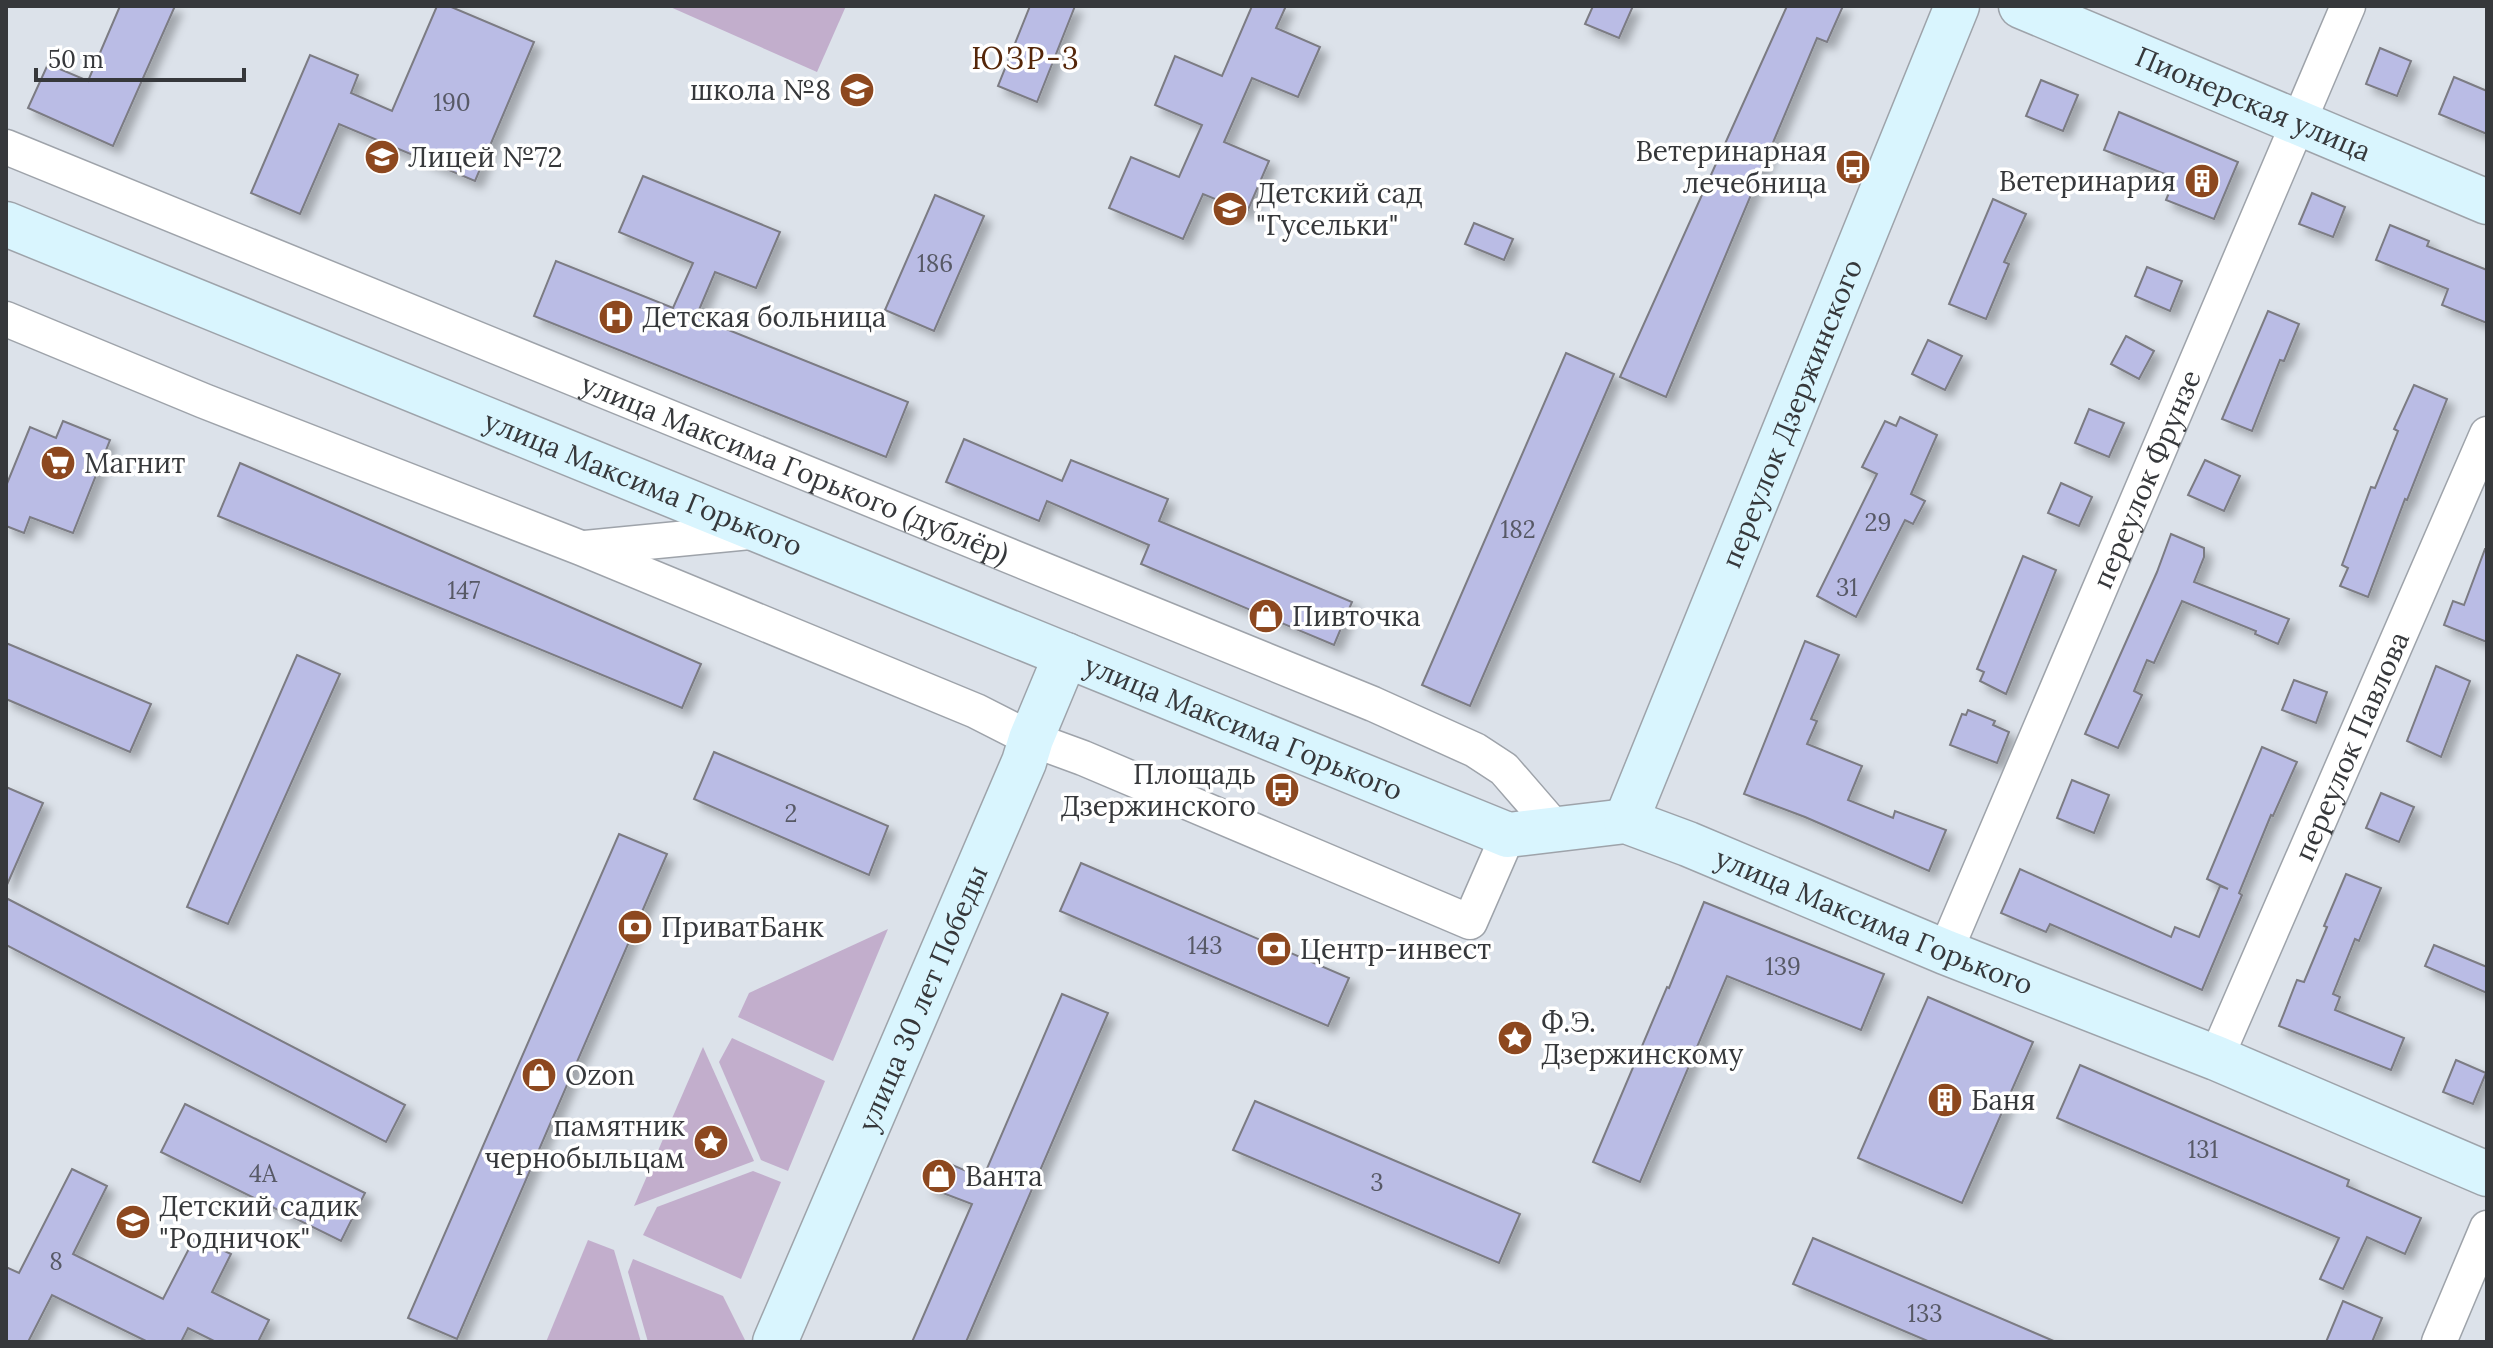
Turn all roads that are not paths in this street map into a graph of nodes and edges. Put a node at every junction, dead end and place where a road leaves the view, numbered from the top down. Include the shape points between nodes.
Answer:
1 (1957, 6) edge
2 (2021, 6) edge
3 (2348, 6) edge
4 (2298, 123) junction
5 (6, 147) edge
6 (2487, 202) edge
7 (6, 224) edge
8 (9, 323) edge
9 (2487, 434) edge
10 (763, 531) junction
11 (581, 548) junction
12 (1066, 655) junction
13 (1031, 739) junction
14 (1626, 821) junction
15 (1556, 829) junction
16 (1508, 835) junction
17 (1945, 952) junction
18 (2216, 1058) junction
19 (2487, 1174) edge
20 (2487, 1228) edge
21 (775, 1342) edge
22 (2439, 1342) edge

1 - 14 street, переулок Дзержинского
2 - 4 street, Пионерская улица
3 - 4 street, переулок Фрунзе
4 - 6 street, Пионерская улица
4 - 17 street, переулок Фрунзе
5 - 15 street, улица Максима Горького (дублёр) via 1373,704 1475,750 1504,769
7 - 10 street, улица Максима Горького
8 - 11 street
9 - 18 street, переулок Павлова
10 - 11 street
10 - 12 street, улица Максима Горького
11 - 13 street via 976,711
12 - 13 street, улица 30 лет Победы
12 - 16 street, улица Максима Горького
13 - 16 street via 1470,922
13 - 21 street, улица 30 лет Победы
14 - 15 street, улица Максима Горького
14 - 17 street, улица Максима Горького
15 - 16 street, улица Максима Горького
17 - 18 street, улица Максима Горького
18 - 19 street, улица Максима Горького
20 - 22 street

